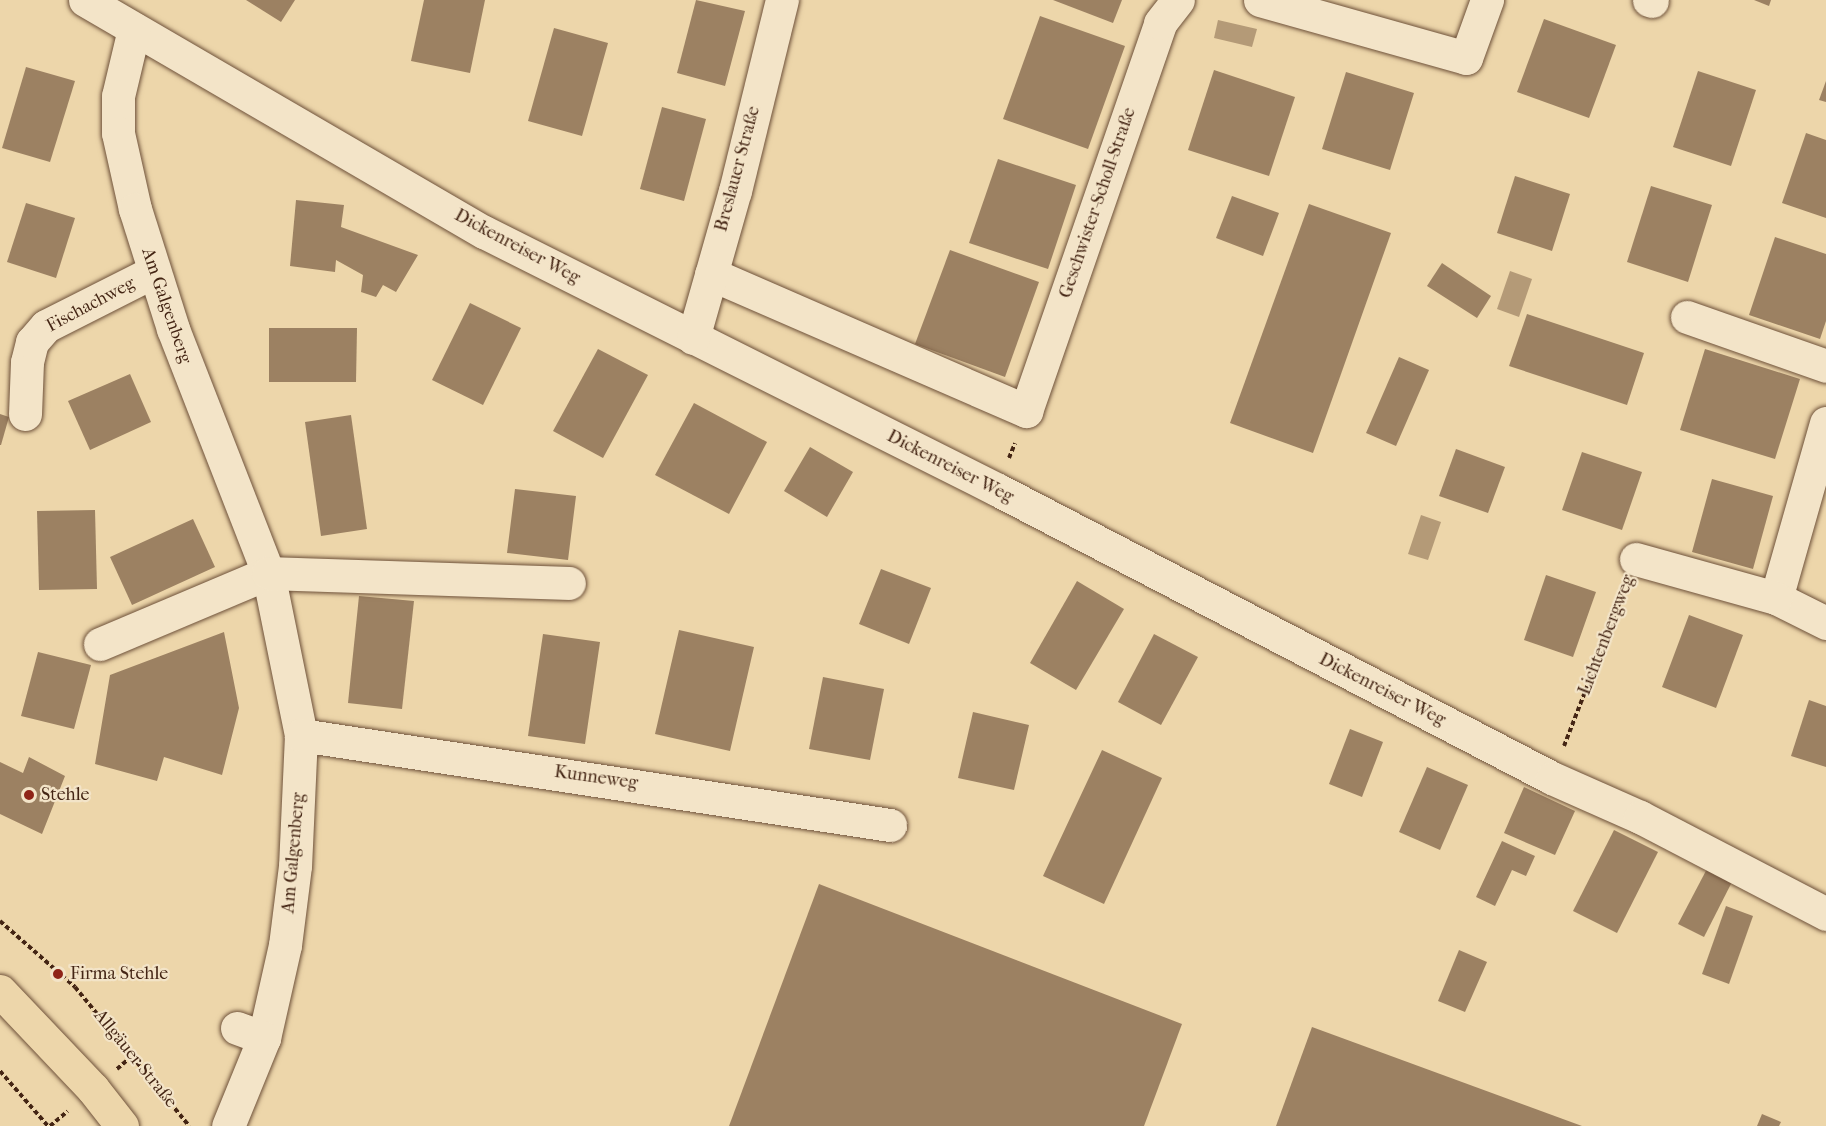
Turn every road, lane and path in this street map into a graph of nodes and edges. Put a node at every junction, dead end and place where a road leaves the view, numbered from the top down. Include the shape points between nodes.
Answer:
1 (85, 0) edge
2 (782, 0) edge
3 (1178, 0) edge
4 (1260, 0) edge
5 (1487, 0) edge
6 (134, 29) junction
7 (153, 272) junction
8 (711, 274) junction
9 (1688, 317) dead end
10 (693, 338) junction
11 (1826, 366) edge
12 (1026, 411) junction
13 (26, 414) dead end
14 (1826, 423) edge
15 (998, 490) junction
16 (1636, 559) joint
17 (268, 573) junction
18 (569, 583) dead end
19 (1776, 598) junction
20 (1826, 622) edge
21 (100, 644) dead end
22 (301, 735) junction
23 (1552, 778) junction
24 (890, 825) dead end
25 (1826, 914) edge
26 (0, 921) edge
27 (0, 991) edge
28 (0, 1071) edge
29 (48, 1126) edge
30 (122, 1126) edge
31 (189, 1126) edge
32 (228, 1126) edge

1 - 6 street, Dickenreiser Weg
2 - 8 street, Breslauer Straße
3 - 12 street, Geschwister-Scholl-Straße via 1160,23
4 - 5 street via 1466,58
6 - 7 street, Am Galgenberg via 118,96 118,133
6 - 10 street, Dickenreiser Weg via 484,231
7 - 13 street, Fischachweg via 46,326 32,342 27,362
7 - 17 street, Am Galgenberg
8 - 10 street, Breslauer Straße
8 - 12 street
9 - 11 street
10 - 15 street, Dickenreiser Weg
12 - 15 path
14 - 19 street
15 - 23 street, Dickenreiser Weg
16 - 19 street, Lichtenbergweg
16 - 23 path, Lichtenbergweg
17 - 18 street
17 - 21 street
17 - 22 street, Am Galgenberg
19 - 20 street, Lichtenbergweg
22 - 24 street, Kunneweg
22 - 32 street, Am Galgenberg via 281,862 285,945 251,1033
23 - 25 street, Dickenreiser Weg via 1640,817
26 - 31 path, Allgäuer Straße via 75,987
27 - 30 main road via 93,1089
28 - 29 path

